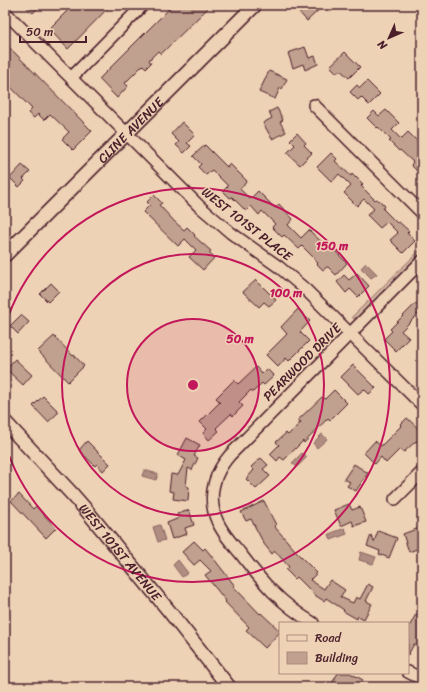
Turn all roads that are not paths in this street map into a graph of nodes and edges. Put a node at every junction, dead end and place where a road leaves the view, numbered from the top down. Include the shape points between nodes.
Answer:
1 (143, 5) edge
2 (254, 5) edge
3 (5, 12) edge
4 (71, 78) junction
5 (314, 105) dead end
6 (126, 133) junction
7 (422, 213) edge
8 (5, 254) edge
9 (422, 261) edge
10 (350, 334) junction
11 (422, 405) edge
12 (5, 422) edge
13 (422, 472) edge
14 (396, 498) dead end
15 (310, 622) edge
16 (409, 672) edge
17 (422, 679) edge
18 (229, 687) edge

1 - 4 street
2 - 6 street, CLINE AVENUE
3 - 4 street, WEST 101ST PLACE
4 - 6 street, WEST 101ST PLACE
5 - 7 street
6 - 8 street, CLINE AVENUE
6 - 10 street, WEST 101ST PLACE via 199,206 293,278
9 - 10 street, PEARWOOD DRIVE
10 - 11 street, WEST 101ST PLACE
10 - 15 street, PEARWOOD DRIVE via 225,461 217,474 213,488 212,500 216,519 225,534 275,594 292,610
12 - 18 street, WEST 101ST AVENUE via 78,500
13 - 14 street
16 - 17 street

